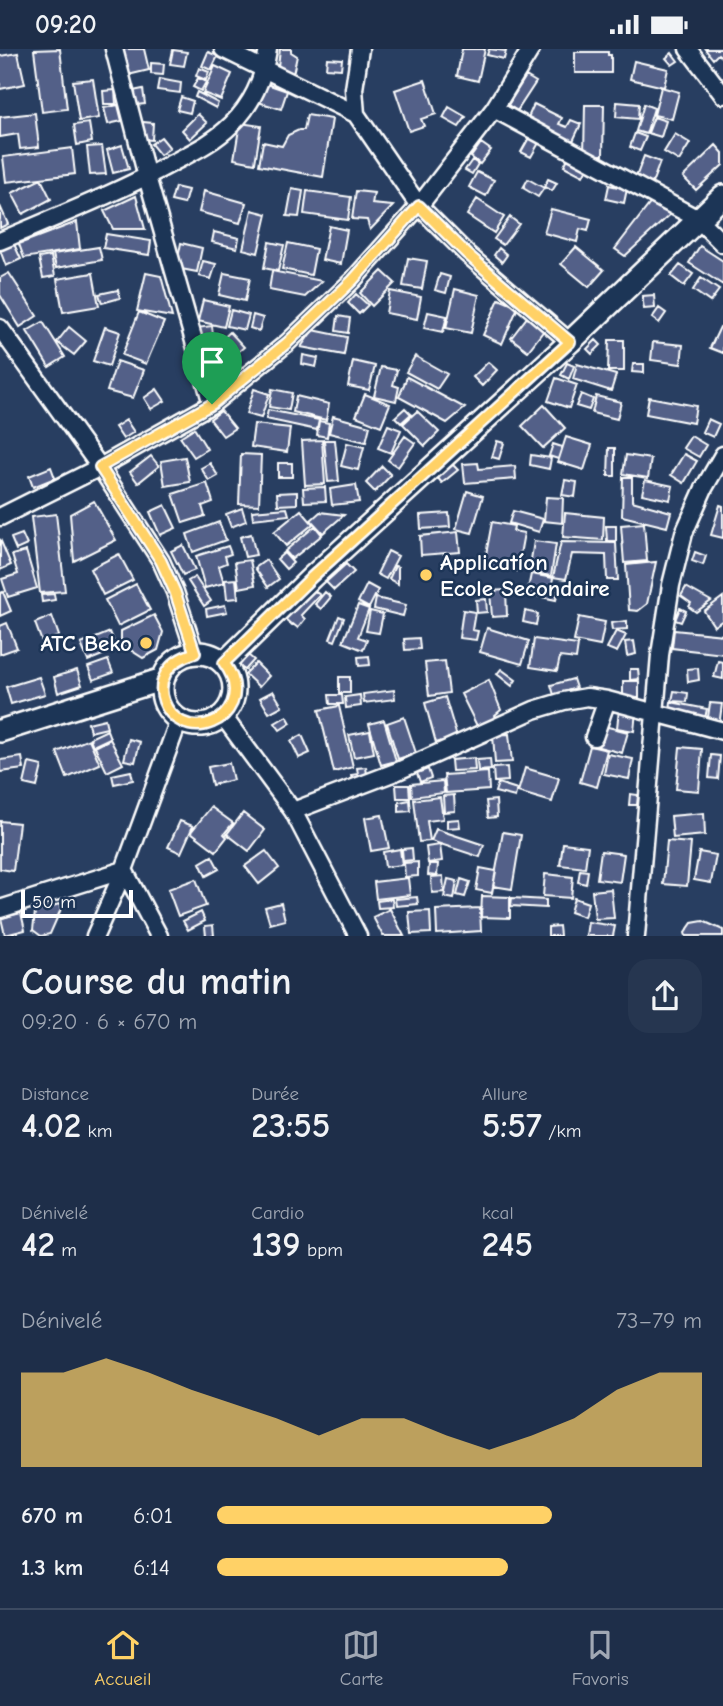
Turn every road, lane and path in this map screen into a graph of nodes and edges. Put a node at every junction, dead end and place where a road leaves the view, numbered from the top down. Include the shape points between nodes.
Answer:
1 (114, 49) edge
2 (223, 49) edge
3 (268, 49) edge
4 (360, 49) edge
5 (531, 49) edge
6 (688, 49) edge
7 (265, 71) junction
8 (723, 95) edge
9 (494, 109) junction
10 (356, 114) junction
11 (147, 177) junction
12 (723, 196) edge
13 (419, 206) junction
14 (698, 219) junction
15 (0, 241) edge
16 (723, 244) edge
17 (0, 328) edge
18 (570, 342) junction
19 (212, 404) junction
20 (723, 455) edge
21 (100, 467) junction
22 (0, 517) edge
23 (195, 653) junction
24 (224, 663) junction
25 (163, 679) junction
26 (607, 700) junction
27 (657, 714) junction
28 (223, 716) junction
29 (179, 720) junction
30 (0, 731) edge
31 (723, 731) edge
32 (594, 737) dead end
33 (293, 811) junction
34 (124, 870) junction
35 (0, 909) edge
36 (95, 936) edge
37 (159, 936) edge
38 (358, 936) edge
39 (636, 936) edge

1 - 11 street
2 - 7 street
3 - 7 street
4 - 10 street via 354,89
5 - 9 street
6 - 8 street
7 - 10 street
7 - 11 street via 249,102 213,141
9 - 13 street
9 - 14 street
10 - 13 street
11 - 15 street
11 - 19 street
12 - 14 main road
13 - 18 street via 467,254
13 - 19 street via 353,280 287,343
14 - 16 street
14 - 18 main road
17 - 21 street
18 - 24 main road
19 - 21 street
20 - 27 street via 684,533 660,655
21 - 22 street
21 - 23 street via 161,561
23 - 24 main road via 206,653
23 - 25 main road via 181,657
24 - 28 main road via 235,684
25 - 29 main road via 164,702
25 - 30 main road
26 - 27 street
26 - 32 street
26 - 33 street via 587,697 534,710 398,771
27 - 31 street
27 - 39 street
28 - 29 main road via 197,726
28 - 33 street
29 - 34 street
33 - 38 street
34 - 35 street
34 - 36 street
34 - 37 street

